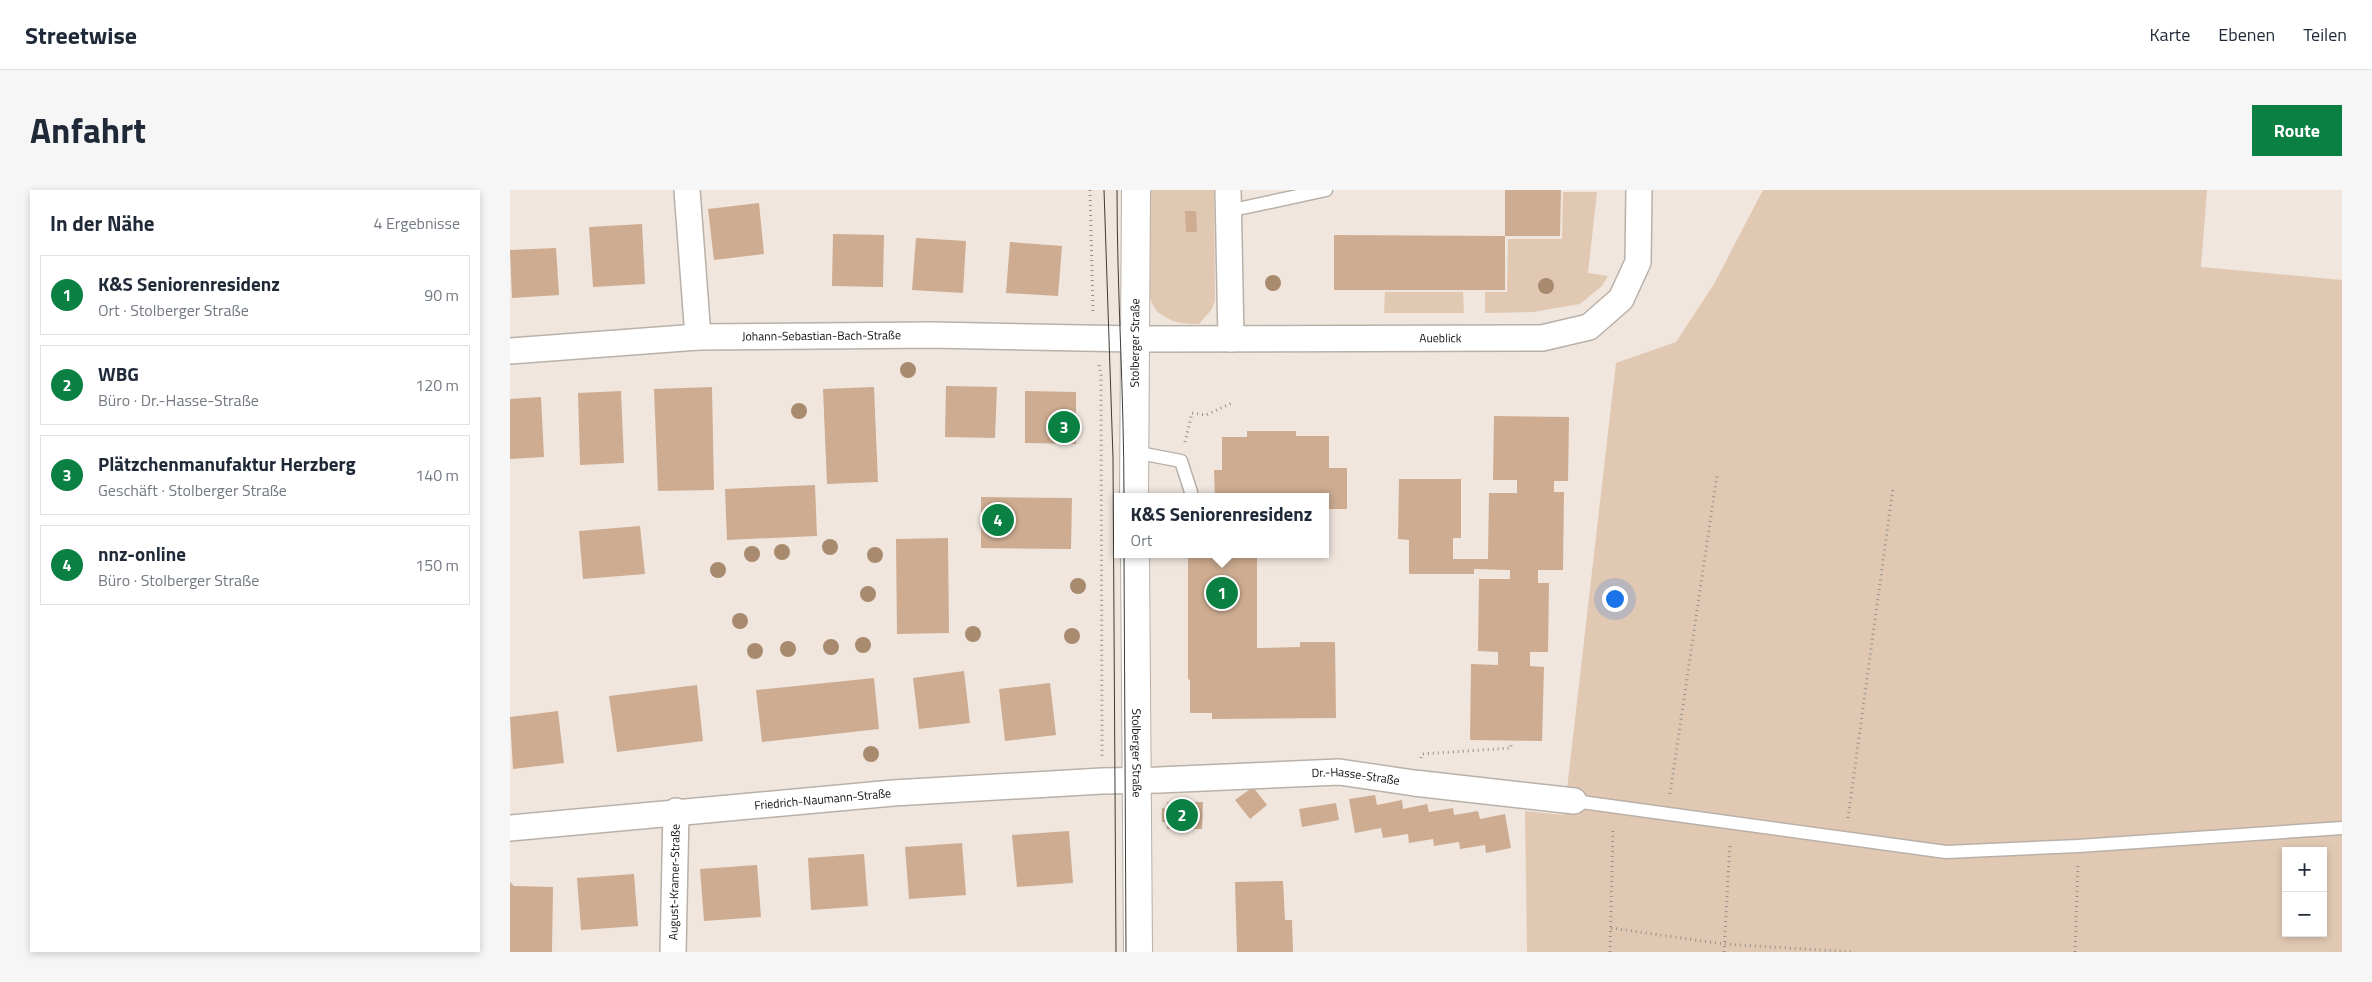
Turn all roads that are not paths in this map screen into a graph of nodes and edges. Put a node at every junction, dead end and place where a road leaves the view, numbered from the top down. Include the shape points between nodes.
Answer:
1 (687, 190) edge
2 (1136, 190) edge
3 (1326, 190) edge
4 (1639, 190) edge
5 (1228, 201) edge
6 (698, 337) junction
7 (1135, 339) junction
8 (1231, 339) junction
9 (510, 351) edge
10 (1134, 452) junction
11 (1134, 493) edge
12 (1191, 493) edge
13 (1135, 558) edge
14 (1136, 781) junction
15 (1574, 801) joint
16 (676, 811) junction
17 (510, 828) edge
18 (2342, 828) edge
19 (673, 952) edge
20 (1138, 952) edge

1 - 6 street
2 - 7 main road, Stolberger Straße
3 - 5 lane
4 - 8 street, Aueblick via 1638,262 1621,299 1589,327 1542,338
5 - 8 street
6 - 7 street, Johann-Sebastian-Bach-Straße via 931,335
6 - 9 street, Johann-Sebastian-Bach-Straße
7 - 8 street, Aueblick
7 - 10 main road, Stolberger Straße
10 - 11 main road, Stolberger Straße
10 - 12 lane via 1180,461
13 - 14 main road, Stolberger Straße
14 - 15 street, Dr.-Hasse-Straße via 1338,772
14 - 16 street, Friedrich-Naumann-Straße via 893,793
14 - 20 main road, Stolberger Straße
15 - 18 lane via 1946,852
16 - 17 street, Friedrich-Naumann-Straße
16 - 19 street, August-Kramer-Straße

